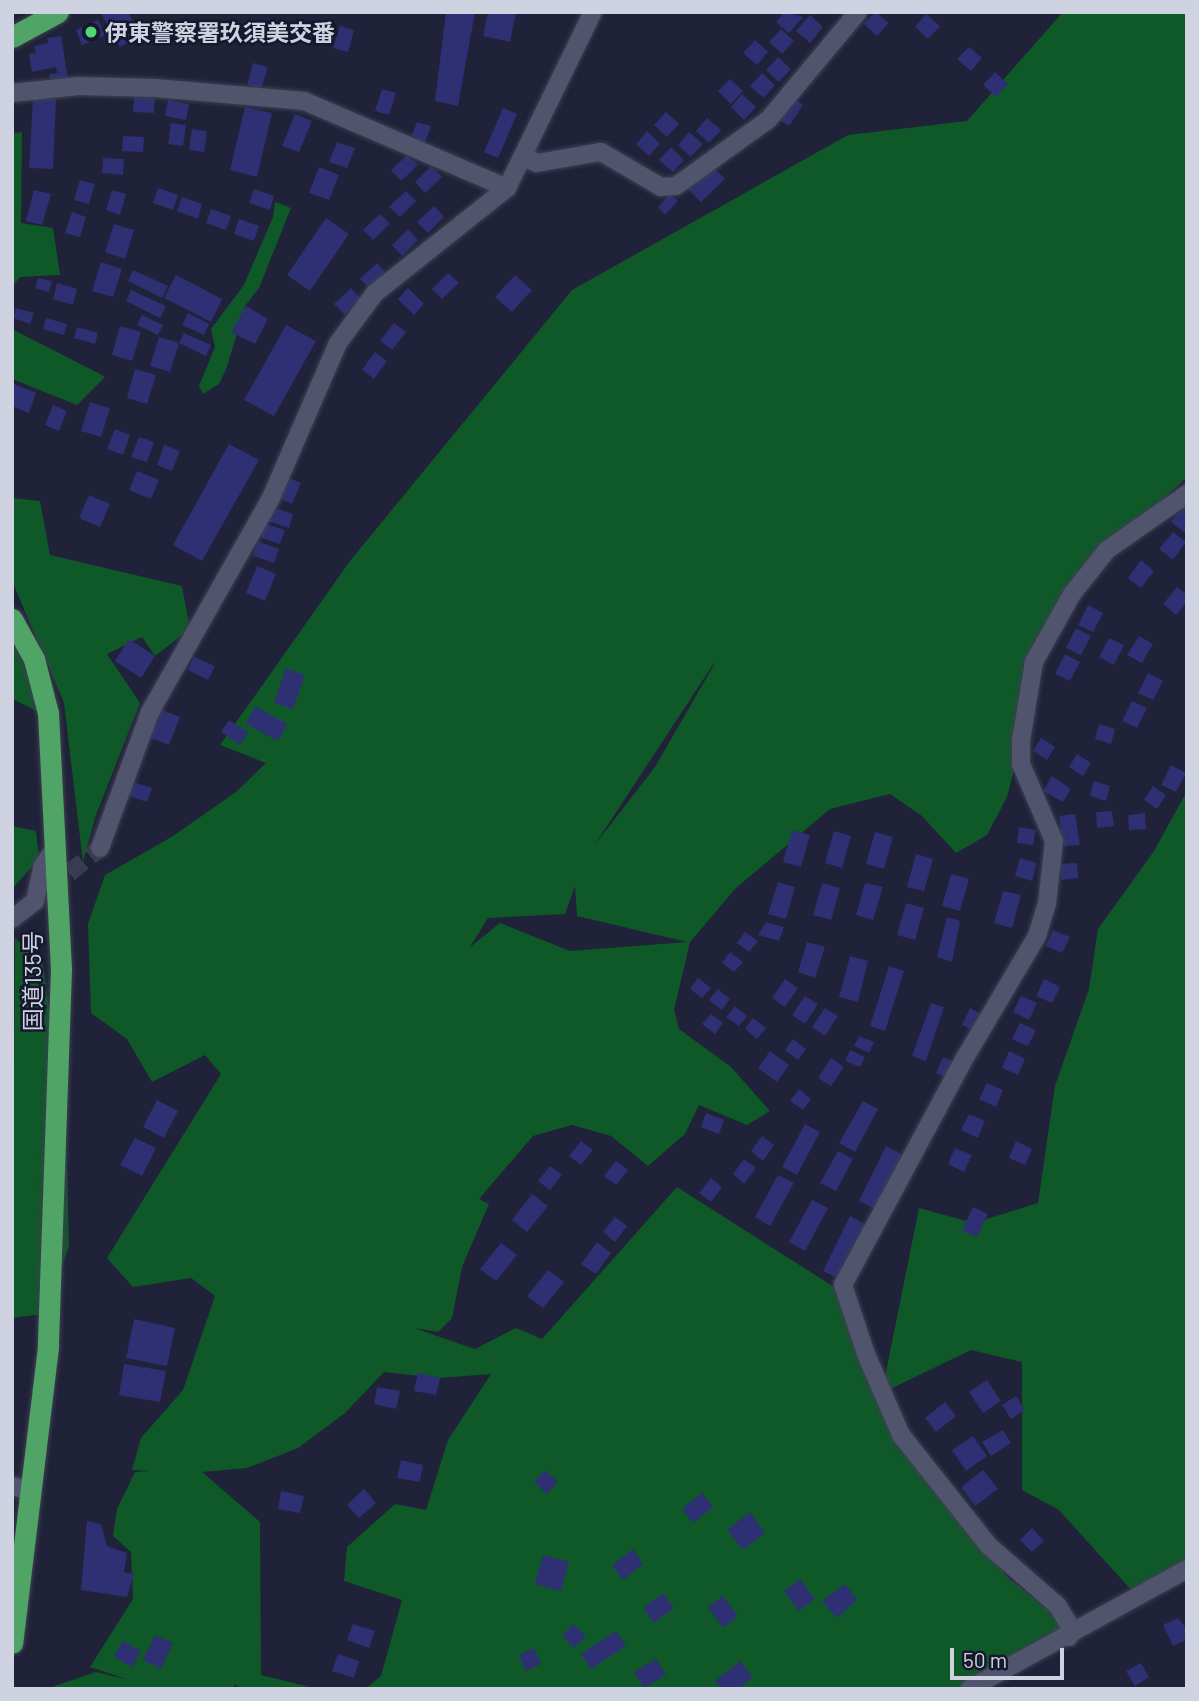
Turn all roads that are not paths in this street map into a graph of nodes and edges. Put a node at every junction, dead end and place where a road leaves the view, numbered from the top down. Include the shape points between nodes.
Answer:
1 (58, 12) edge
2 (593, 12) edge
3 (858, 12) edge
4 (12, 37) edge
5 (12, 93) edge
6 (523, 157) junction
7 (507, 188) junction
8 (1187, 494) edge
9 (12, 619) edge
10 (55, 848) junction
11 (100, 848) tunnel mouth
12 (12, 919) edge
13 (22, 1489) edge
14 (1187, 1569) edge
15 (1069, 1637) junction
16 (12, 1643) edge
17 (969, 1689) edge

1 - 4 highway
2 - 6 street
3 - 6 street via 768,120 676,186 661,187 601,152 537,163
5 - 7 street via 79,86 304,101
6 - 7 street
7 - 11 street via 375,293 338,343 270,500 150,712
8 - 15 street via 1107,550 1072,594 1034,662 1021,764 1054,841 1040,925 843,1285 901,1435 989,1546 1058,1606 1071,1628
9 - 10 highway, 国道135号 via 34,659 48,713
10 - 12 street via 42,867 35,901
10 - 13 highway, 国道135号 via 61,969 49,1334
13 - 16 highway, 国道135号
14 - 15 street
15 - 17 street

